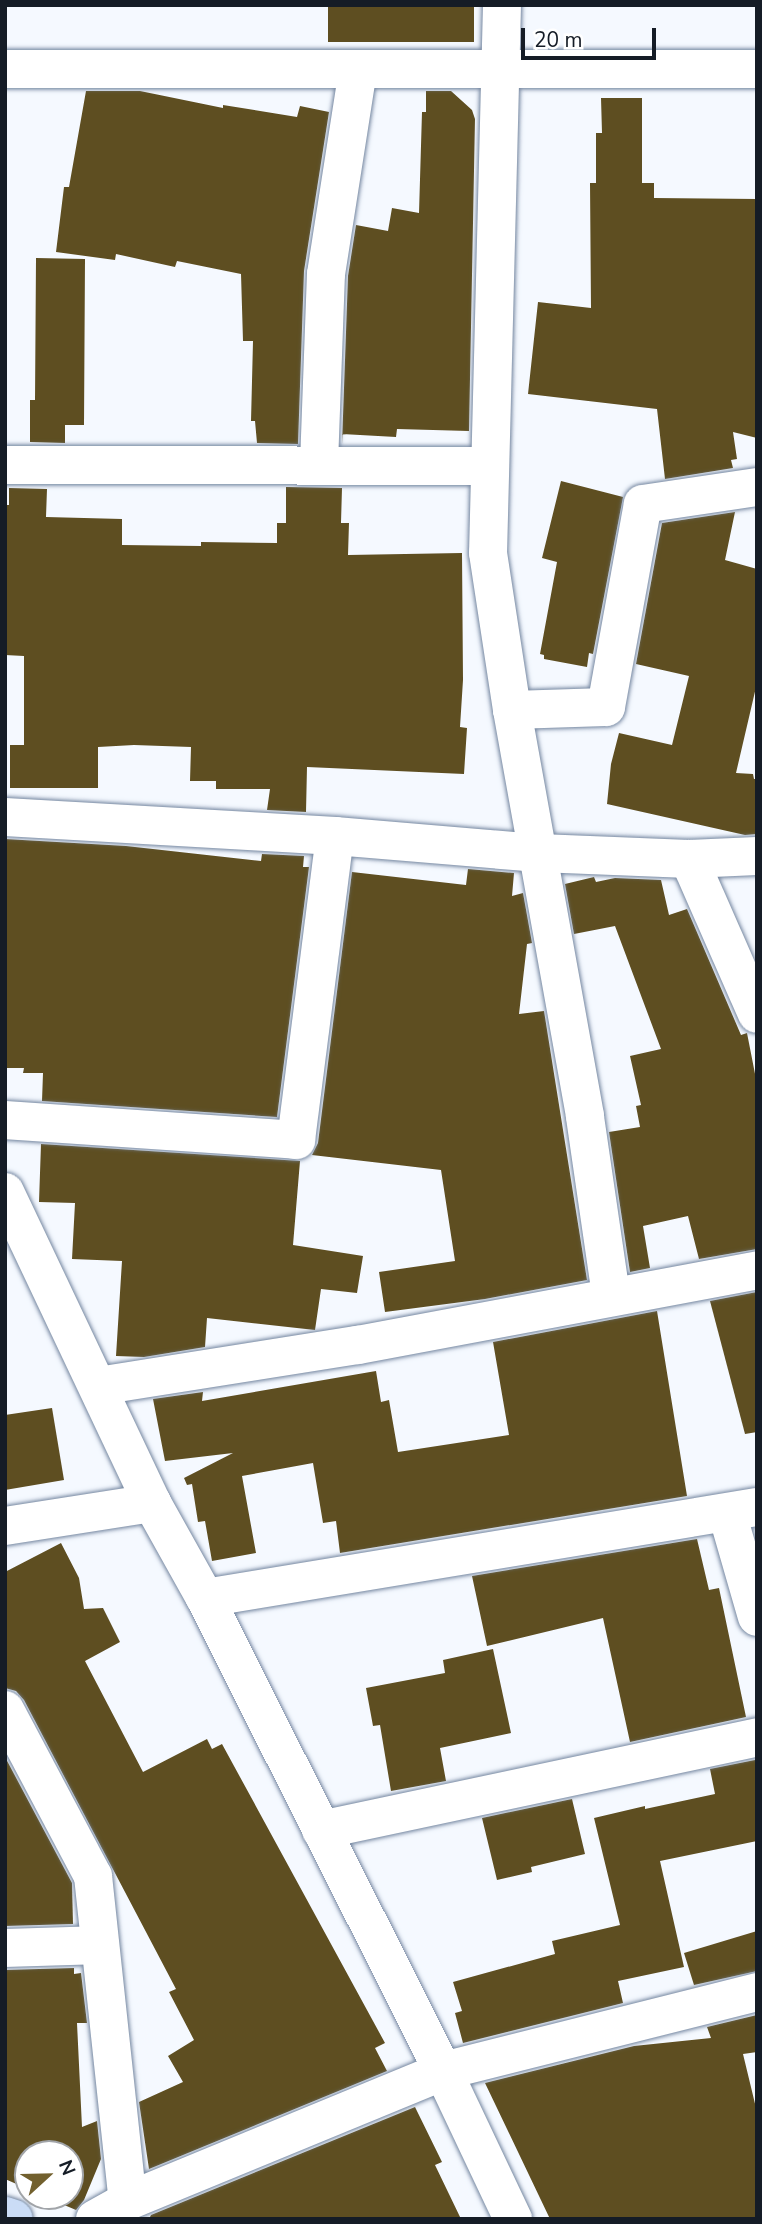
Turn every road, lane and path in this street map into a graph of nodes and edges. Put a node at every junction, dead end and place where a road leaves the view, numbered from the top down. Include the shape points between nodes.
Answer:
1 (502, 5) edge
2 (5, 69) edge
3 (358, 69) junction
4 (757, 69) edge
5 (501, 71) junction
6 (318, 464) junction
7 (5, 465) edge
8 (490, 466) junction
9 (757, 487) edge
10 (512, 710) junction
11 (5, 817) edge
12 (335, 836) junction
13 (539, 853) junction
14 (757, 856) edge
15 (689, 859) junction
16 (757, 1014) edge
17 (5, 1120) edge
18 (5, 1192) edge
19 (757, 1270) edge
20 (611, 1296) junction
21 (98, 1386) junction
22 (152, 1503) junction
23 (742, 1510) edge
24 (5, 1527) edge
25 (205, 1598) junction
26 (757, 1617) edge
27 (5, 1710) edge
28 (757, 1737) edge
29 (321, 1830) junction
30 (100, 1945) junction
31 (5, 1948) edge
32 (757, 1992) edge
33 (443, 2071) junction
34 (128, 2201) junction
35 (5, 2216) edge
36 (14, 2219) edge
37 (95, 2219) edge
38 (513, 2219) edge

1 - 5 street
2 - 3 street
3 - 5 street
3 - 6 street via 326,274
4 - 5 street
5 - 8 street
6 - 7 street
6 - 8 street
8 - 10 street via 488,553
9 - 10 street via 643,504 606,707
10 - 13 street
11 - 12 street
12 - 13 street
12 - 17 street via 296,1140
13 - 15 street
13 - 20 street
14 - 15 street
15 - 16 street
18 - 21 street
19 - 20 street
20 - 21 street via 358,1345
21 - 22 street
22 - 24 street
22 - 25 street
23 - 25 street
23 - 26 street
25 - 29 street
27 - 30 street via 93,1876
28 - 29 street
29 - 33 street
30 - 31 street
30 - 34 street
32 - 33 street
33 - 34 street
33 - 38 street
34 - 37 street
35 - 36 main road

